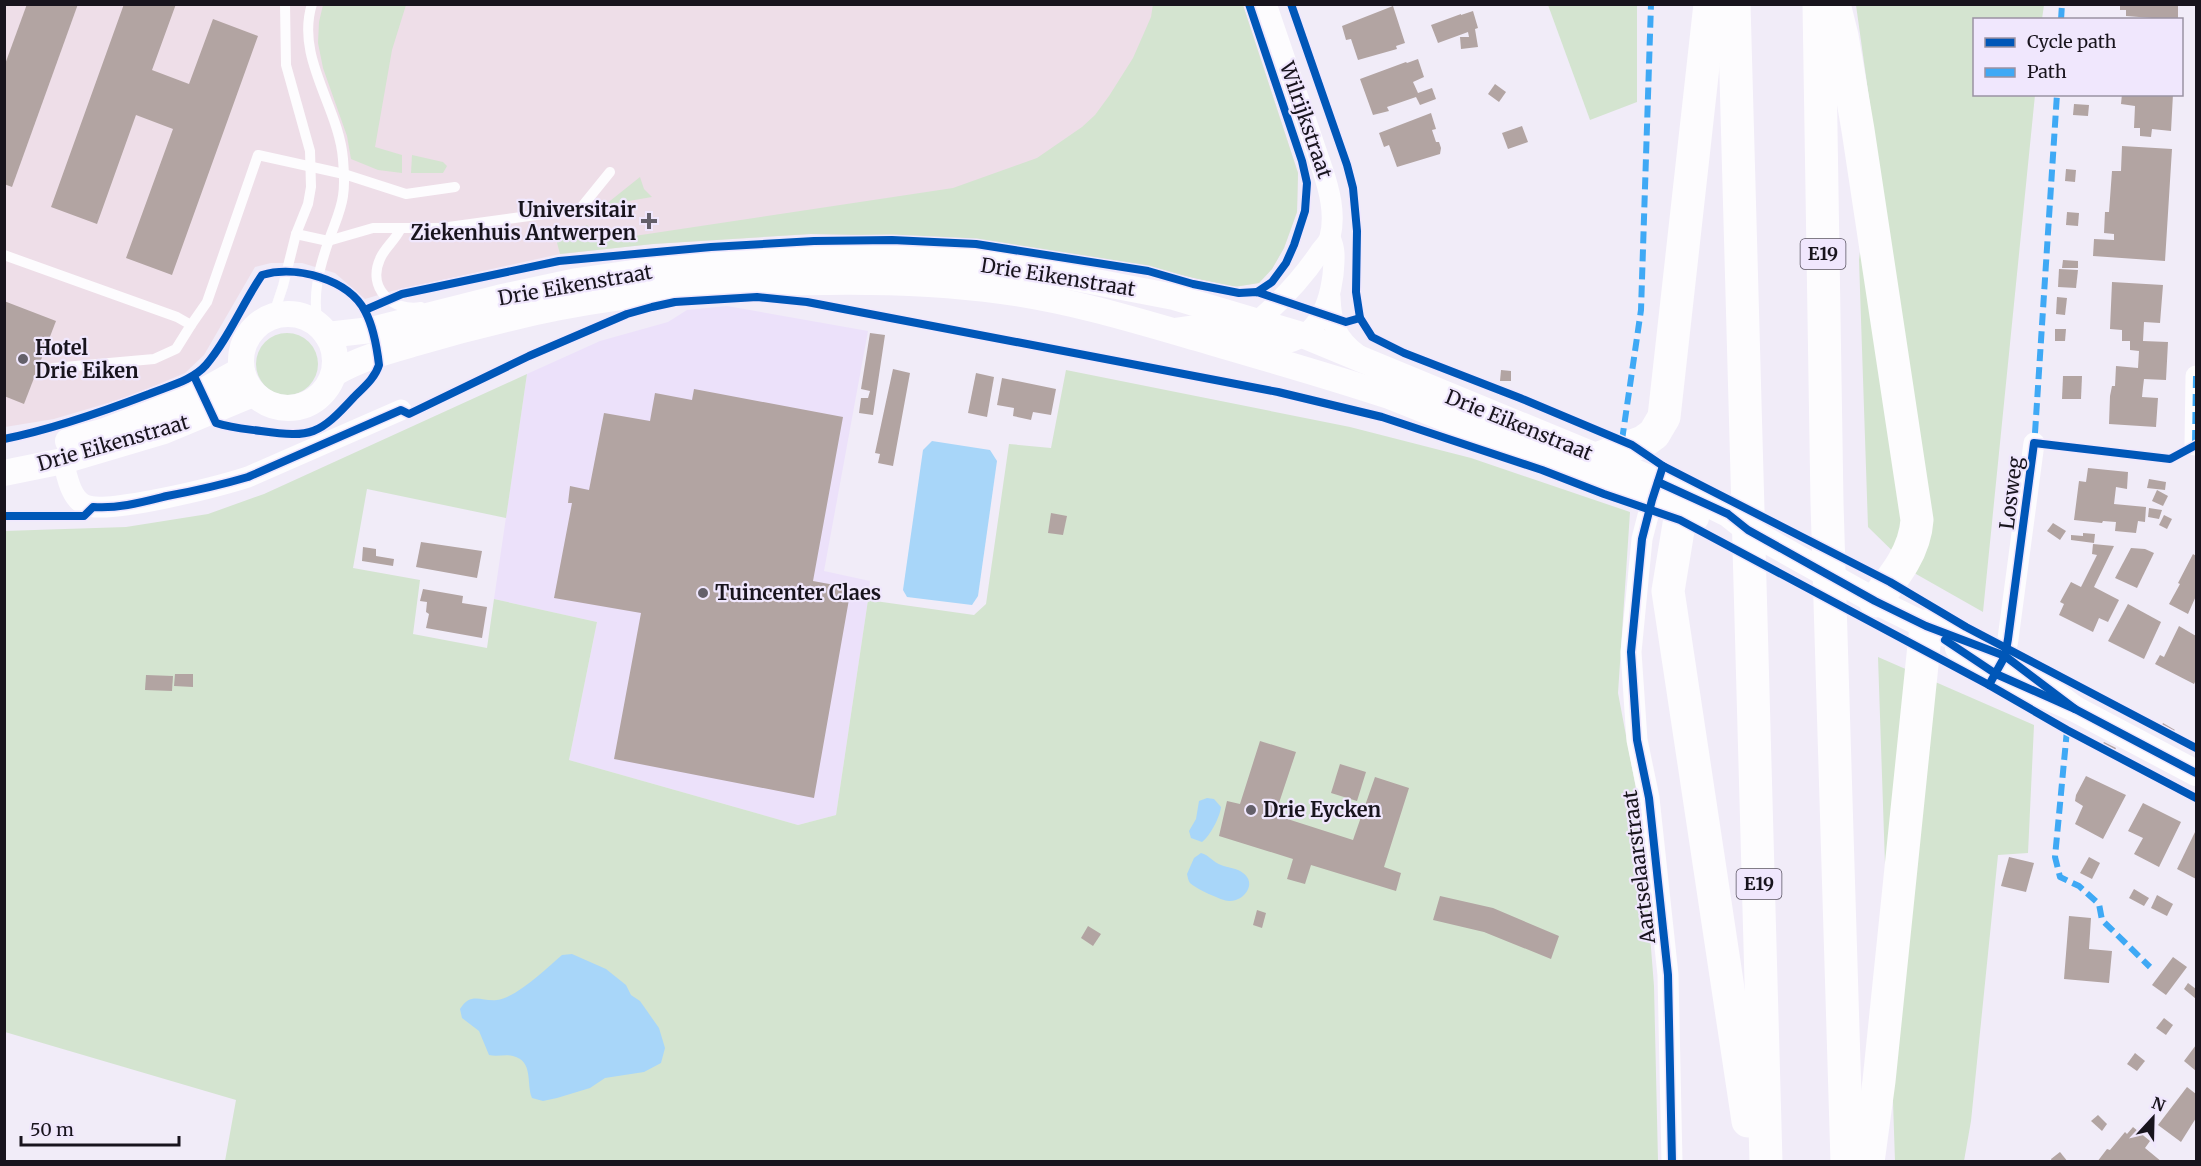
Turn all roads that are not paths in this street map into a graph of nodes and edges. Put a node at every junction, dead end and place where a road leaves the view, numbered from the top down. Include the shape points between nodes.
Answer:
1 (285, 4) edge
2 (312, 4) edge
3 (1266, 4) edge
4 (1710, 4) edge
5 (1734, 4) edge
6 (1819, 4) edge
7 (1834, 4) edge
8 (312, 168) junction
9 (610, 172) dead end
10 (344, 174) junction
11 (455, 187) dead end
12 (401, 228) junction
13 (296, 234) junction
14 (1330, 238) junction
15 (328, 241) junction
16 (4, 255) edge
17 (796, 271) junction
18 (1330, 296) junction
19 (438, 313) junction
20 (273, 316) junction
21 (1258, 321) junction
22 (191, 325) junction
23 (323, 330) junction
24 (1168, 330) junction
25 (1305, 336) junction
26 (1365, 361) junction
27 (53, 368) dead end
28 (241, 370) junction
29 (335, 373) junction
30 (2196, 376) edge
31 (253, 394) junction
32 (401, 410) dead end
33 (2034, 443) dead end
34 (2196, 445) edge
35 (4, 456) edge
36 (1599, 458) junction
37 (63, 461) junction
38 (4, 473) edge
39 (1674, 502) junction
40 (1875, 601) junction
41 (1926, 626) junction
42 (2000, 665) junction
43 (2196, 773) edge
44 (1672, 1161) edge
45 (1754, 1161) edge
46 (1767, 1161) edge
47 (1847, 1161) edge
48 (1868, 1161) edge

1 - 8 lane via 286,65
2 - 10 lane via 307,23 308,43 341,141
3 - 14 street, Wilrijkstraat via 1330,192
4 - 36 highway via 1664,417 1654,435
5 - 46 highway, E19
6 - 47 highway, E19 via 1827,503
7 - 40 highway via 1858,130 1917,520 1910,548
8 - 10 lane
8 - 13 lane via 308,204
8 - 22 lane via 258,155 207,302
9 - 12 lane via 580,209 441,228
10 - 11 lane via 406,194
10 - 15 lane via 344,195
12 - 15 lane via 373,228
12 - 19 lane via 380,259 376,283 382,294 400,306 425,306
13 - 15 lane
13 - 20 lane
14 - 18 street, Wilrijkstraat via 1335,249
14 - 21 street via 1301,279
15 - 23 lane via 314,306
16 - 22 lane
17 - 19 street, Drie Eikenstraat via 646,271 565,284
17 - 21 street, Drie Eikenstraat via 864,257 1023,268 1174,297
17 - 24 street, Drie Eikenstraat via 1002,291 1092,308
17 - 29 street, Drie Eikenstraat via 542,310 378,354
18 - 25 street, Wilrijkstraat via 1323,314
18 - 26 street, Wilrijkstraat via 1331,317 1343,344
19 - 23 street, Drie Eikenstraat via 371,330
20 - 23 street via 292,314 309,319
20 - 28 street via 263,319 248,336
21 - 25 street, Drie Eikenstraat
22 - 27 lane via 176,349 154,359
23 - 29 street via 334,346
24 - 25 street via 1200,326 1281,344
24 - 39 street, Drie Eikenstraat via 1389,396
25 - 26 street, Drie Eikenstraat
26 - 36 street, Drie Eikenstraat
28 - 31 street
28 - 35 street, Drie Eikenstraat via 202,394 150,415 42,449
29 - 31 street via 316,401 303,407 268,405
30 - 34 street
31 - 37 street, Drie Eikenstraat via 164,431
32 - 37 street via 248,477 107,508 84,505 77,499
33 - 42 street, Losweg via 2008,639
36 - 39 street, Drie Eikenstraat
37 - 38 street, Drie Eikenstraat
39 - 40 street, Drie Eikenstraat via 1725,531 1748,530
39 - 44 street, Aartselaarstraat via 1642,539 1630,652 1636,740 1649,798 1668,975
39 - 45 highway via 1668,591
40 - 41 street, Drie Eikenstraat
41 - 42 street, Drie Eikenstraat
41 - 48 highway
42 - 43 street, Drie Eikenstraat

